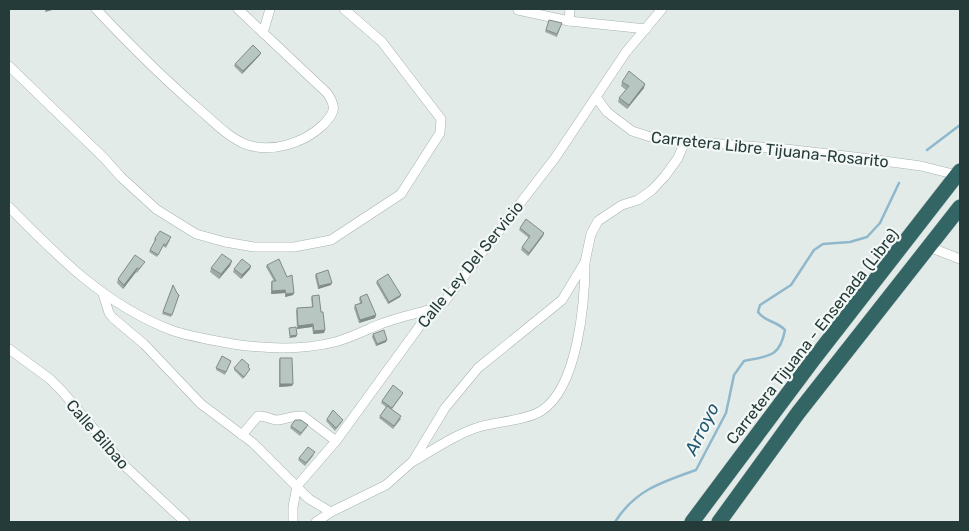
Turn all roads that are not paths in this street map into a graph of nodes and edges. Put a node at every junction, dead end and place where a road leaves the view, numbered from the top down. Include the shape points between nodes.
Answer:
1 (96, 9) edge
2 (238, 9) edge
3 (270, 9) edge
4 (344, 9) edge
5 (570, 9) edge
6 (662, 9) edge
7 (518, 10) edge
8 (568, 21) junction
9 (646, 29) junction
10 (263, 33) junction
11 (9, 66) edge
12 (596, 97) junction
13 (685, 141) junction
14 (959, 173) edge
15 (9, 207) edge
16 (960, 207) edge
17 (930, 246) junction
18 (960, 259) edge
19 (585, 262) junction
20 (103, 294) junction
21 (432, 309) junction
22 (9, 349) edge
23 (242, 435) junction
24 (336, 441) junction
25 (413, 461) junction
26 (297, 486) junction
27 (331, 512) junction
28 (185, 522) edge
29 (293, 522) edge
30 (316, 522) edge
31 (692, 522) edge
32 (719, 522) edge

1 - 10 street via 170,84 223,130 246,144 281,147 299,141 321,127 331,116 334,102
2 - 10 street
3 - 10 street
4 - 11 street via 382,42 441,119 442,126 401,194 331,240 294,247 254,247 225,242 196,234 156,209
5 - 8 street
6 - 9 street, Calle Ley Del Servicio
7 - 8 street
8 - 9 street
9 - 12 street, Calle Ley Del Servicio
12 - 13 street, Carretera Libre Tijuana-Rosarito via 607,112 632,131 657,139
12 - 21 street, Calle Ley Del Servicio via 555,158 444,301
13 - 14 street, Carretera Libre Tijuana-Rosarito via 786,149
13 - 19 street via 678,158 652,190 598,221 590,234
14 - 31 highway, Carretera Tijuana - Ensenada (Libre)
15 - 20 street via 55,254
16 - 17 highway
17 - 18 street
17 - 32 highway via 798,413
19 - 25 street via 562,300 478,368 445,408
19 - 25 street via 585,291 575,352 562,387 551,402 540,412 457,436
20 - 21 street via 171,330 252,347 335,342
20 - 23 street via 113,318 144,344 200,404
21 - 24 street, Calle Ley Del Servicio
22 - 28 street, Calle Bilbao via 50,379 126,467
23 - 24 street via 258,416 277,420 297,415
23 - 26 street
24 - 26 street, Calle Ley Del Servicio
25 - 27 street via 386,485
26 - 27 street via 309,499
26 - 29 street
27 - 30 street

